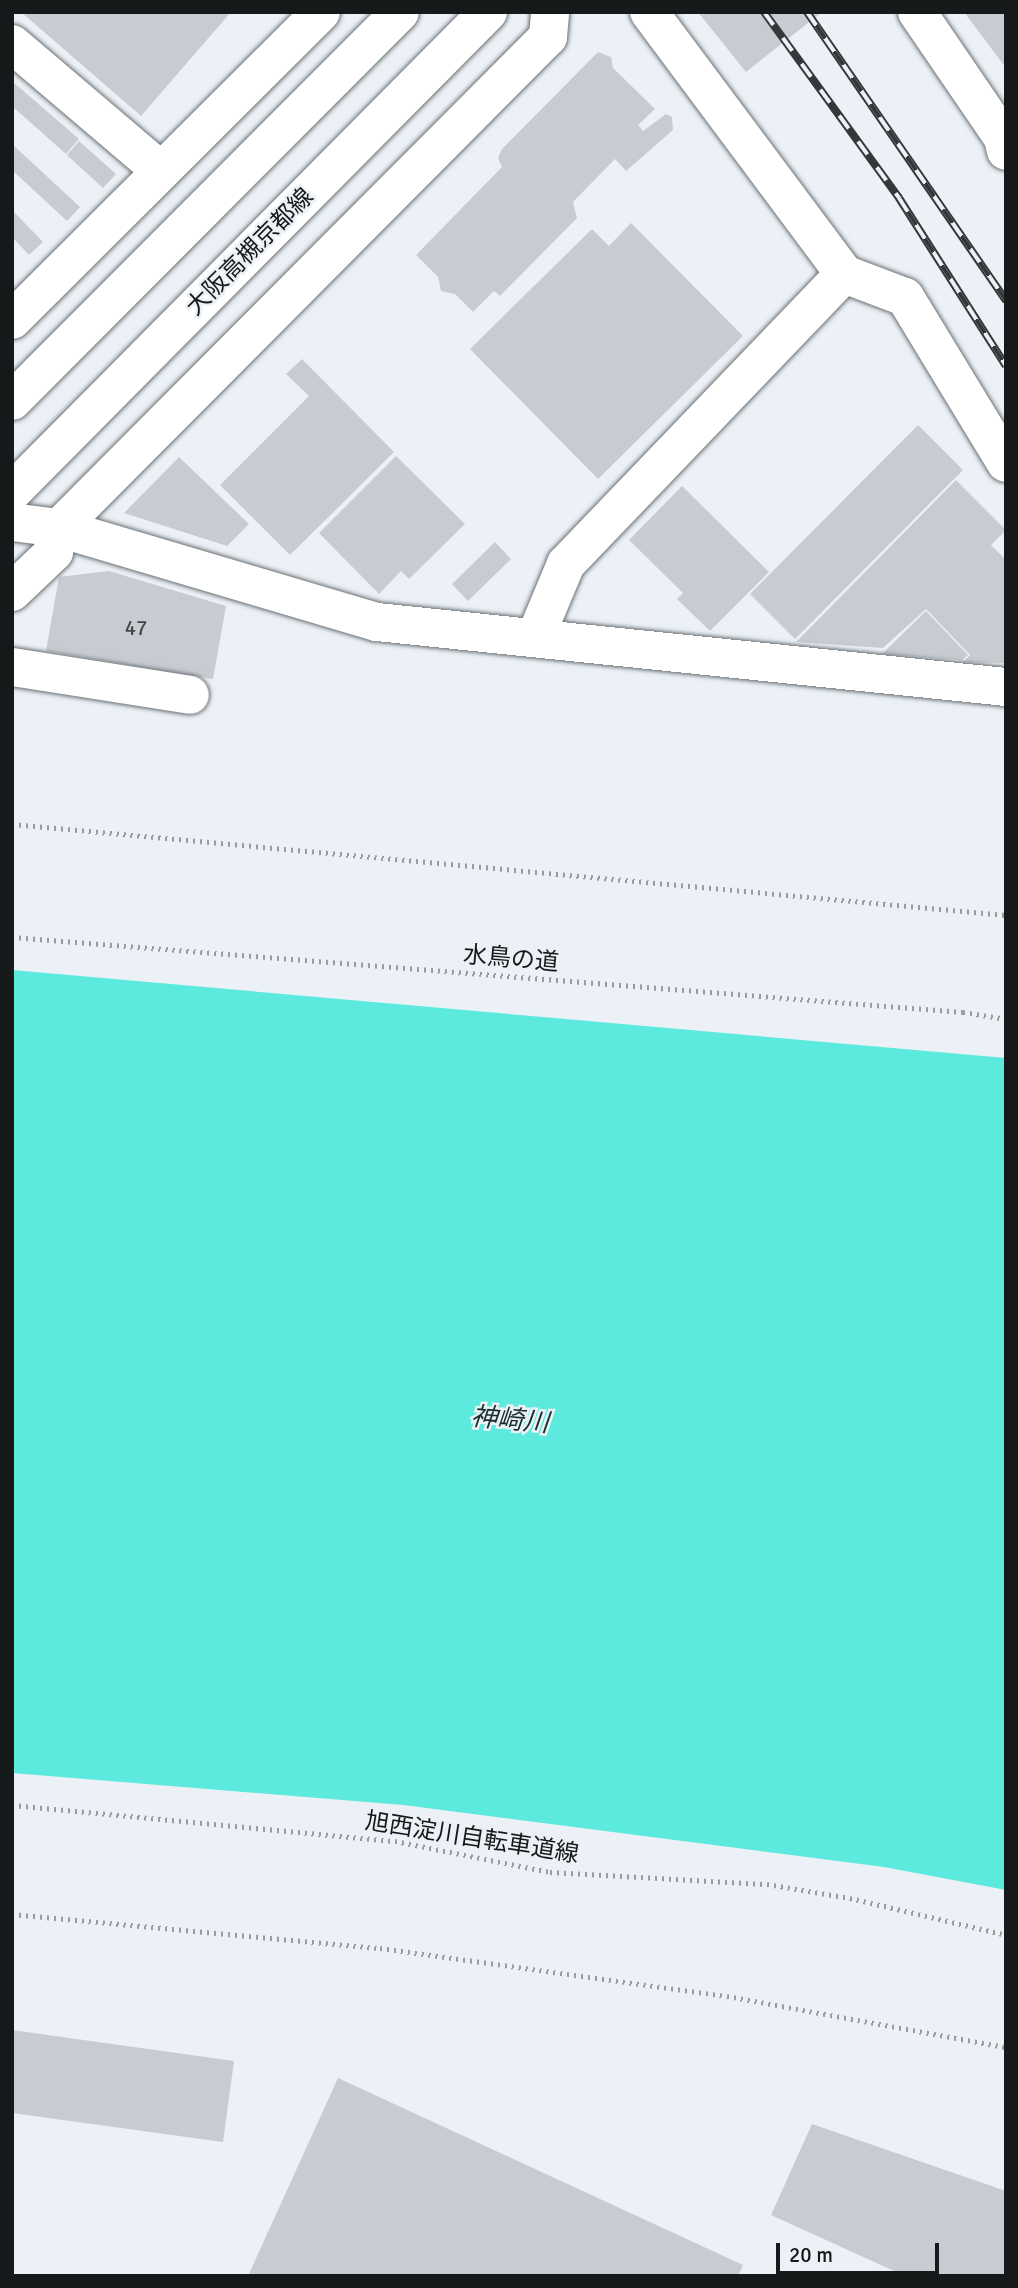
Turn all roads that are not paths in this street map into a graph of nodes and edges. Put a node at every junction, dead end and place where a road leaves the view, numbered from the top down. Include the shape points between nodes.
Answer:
1 (321, 12) edge
2 (400, 12) edge
3 (488, 12) edge
4 (550, 12) edge
5 (649, 12) edge
6 (917, 12) edge
7 (12, 44) edge
8 (1005, 142) edge
9 (161, 171) junction
10 (844, 274) junction
11 (12, 320) edge
12 (12, 401) edge
13 (1006, 463) edge
14 (12, 492) edge
15 (12, 522) edge
16 (59, 528) junction
17 (12, 592) edge
18 (535, 638) junction
19 (12, 667) edge
20 (1006, 687) edge
21 (190, 695) dead end

1 - 9 street
2 - 12 street
3 - 14 street, 大阪高槻京都線
4 - 16 street via 548,37
5 - 10 street
6 - 8 street
7 - 9 street
9 - 11 street
10 - 13 street via 905,297
10 - 18 street via 566,564
15 - 16 street
16 - 17 street via 54,552
16 - 18 street via 377,622
18 - 20 street
19 - 21 street

